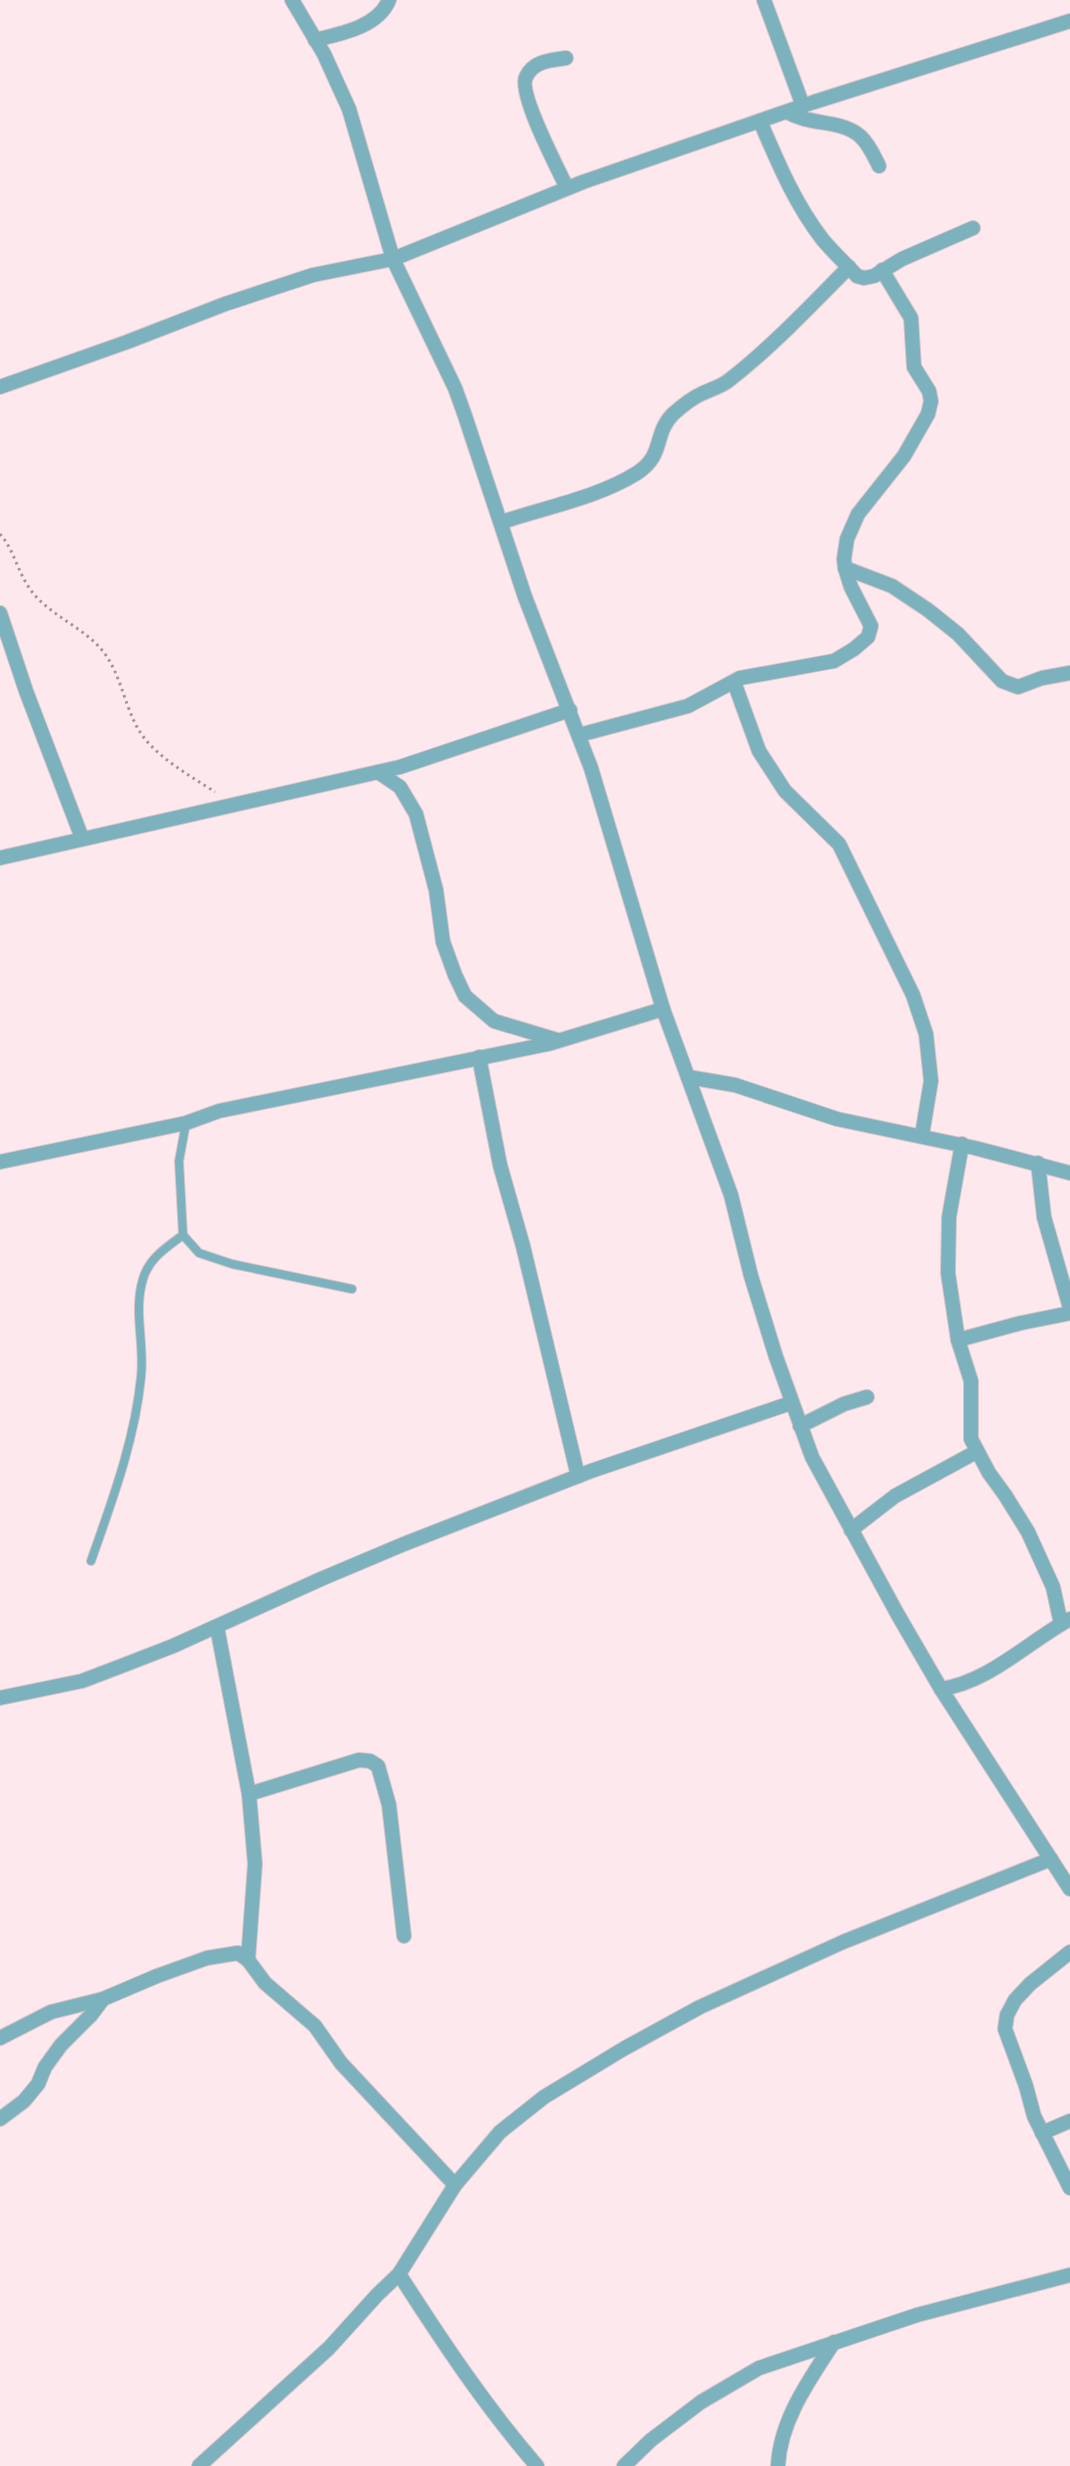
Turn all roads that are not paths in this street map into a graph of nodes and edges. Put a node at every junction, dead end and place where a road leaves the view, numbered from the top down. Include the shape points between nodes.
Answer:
1 (292, 0) edge
2 (389, 0) edge
3 (764, 0) edge
4 (1070, 21) edge
5 (316, 40) junction
6 (566, 58) dead end
7 (803, 106) junction
8 (787, 112) junction
9 (760, 122) junction
10 (879, 166) dead end
11 (567, 188) junction
12 (973, 228) dead end
13 (393, 259) junction
14 (849, 267) junction
15 (882, 270) junction
16 (0, 387) edge
17 (502, 522) junction
18 (845, 568) junction
19 (0, 613) edge
20 (1070, 673) edge
21 (734, 682) junction
22 (570, 710) junction
23 (579, 735) junction
24 (378, 772) junction
25 (82, 838) junction
26 (0, 858) edge
27 (663, 1009) junction
28 (559, 1040) junction
29 (479, 1057) junction
30 (688, 1077) junction
31 (186, 1122) junction
32 (922, 1135) junction
33 (962, 1144) junction
34 (0, 1162) edge
35 (1038, 1163) junction
36 (1070, 1173) edge
37 (183, 1235) junction
38 (352, 1289) dead end
39 (1070, 1308) edge
40 (1070, 1313) edge
41 (958, 1340) junction
42 (868, 1397) dead end
43 (791, 1403) junction
44 (800, 1426) junction
45 (976, 1452) junction
46 (578, 1476) junction
47 (852, 1530) junction
48 (91, 1560) dead end
49 (1065, 1622) edge
50 (216, 1626) junction
51 (941, 1689) junction
52 (0, 1698) edge
53 (250, 1794) junction
54 (1050, 1859) junction
55 (1070, 1889) edge
56 (404, 1936) dead end
57 (1070, 1952) edge
58 (248, 1960) junction
59 (103, 1998) junction
60 (0, 2038) edge
61 (0, 2119) edge
62 (1070, 2121) edge
63 (1042, 2133) junction
64 (455, 2185) junction
65 (1070, 2188) edge
66 (399, 2274) junction
67 (1070, 2275) edge
68 (834, 2342) junction
69 (199, 2466) edge
70 (537, 2466) edge
71 (624, 2466) edge
72 (778, 2466) edge

1 - 5 street
2 - 5 street via 371,21 348,32
3 - 7 street
4 - 7 street
5 - 13 street via 349,109
6 - 11 street via 533,67 525,77 524,89
7 - 8 street
8 - 9 street
8 - 10 street via 804,120 840,126 862,137
9 - 11 street
9 - 14 street via 786,181 824,240
11 - 13 street
12 - 15 street
13 - 16 street via 313,276 252,295
13 - 17 street via 455,388
14 - 15 street via 857,276 864,278
14 - 17 street via 747,366 725,384 686,403 671,416 663,427 656,455 638,472 583,496
15 - 18 street via 911,318 914,368 929,391 931,401 928,414 904,456 858,514 847,539
17 - 22 street via 526,597
18 - 20 street via 892,586 928,610 958,634 1002,681 1018,687
18 - 21 street via 871,626 868,637 834,661 740,678
19 - 25 street
21 - 23 street via 688,706
21 - 32 street via 759,751 785,791 839,844 914,995 926,1034 931,1081
22 - 23 street
22 - 24 street
23 - 27 street
24 - 25 street
24 - 28 street via 400,787 416,814 436,890 443,942 465,996 494,1021
25 - 26 street
27 - 28 street
27 - 30 street
28 - 29 street
29 - 31 street via 219,1112
29 - 46 street via 500,1165 523,1246
30 - 32 street via 736,1086 837,1119
30 - 43 street via 731,1195 751,1276
31 - 34 street
31 - 37 lane via 179,1161
32 - 33 street
33 - 35 street
33 - 41 street via 949,1217 948,1273
35 - 36 street
35 - 39 street via 1044,1216
37 - 38 lane via 199,1253 232,1264
37 - 48 lane via 155,1257 142,1280 139,1306 142,1372 138,1406
40 - 41 street
41 - 45 street via 970,1381 969,1428
42 - 44 street via 844,1404
43 - 44 street
43 - 46 street
44 - 47 street via 812,1457
45 - 47 street via 895,1496
45 - 49 street via 1028,1532
46 - 50 street via 404,1544
47 - 51 street
49 - 51 street via 960,1686
50 - 52 street via 82,1680
50 - 53 street
51 - 54 street
53 - 56 street via 359,1760 378,1766 389,1805
53 - 58 street via 255,1864
54 - 55 street
54 - 64 street via 842,1942 700,2007 625,2048 544,2098 500,2132
57 - 63 street via 1030,1984 1015,2000 1007,2015 1005,2029
58 - 59 street via 232,1953 207,1958
58 - 64 street via 265,1983 315,2026 341,2062
59 - 60 street via 52,2012
59 - 61 street via 61,2045 24,2101
62 - 63 street
63 - 65 street
64 - 66 street
66 - 69 street via 329,2348
66 - 70 street via 469,2381
67 - 68 street via 917,2315
68 - 71 street via 759,2368 701,2402 651,2440
68 - 72 street via 807,2384 787,2424

